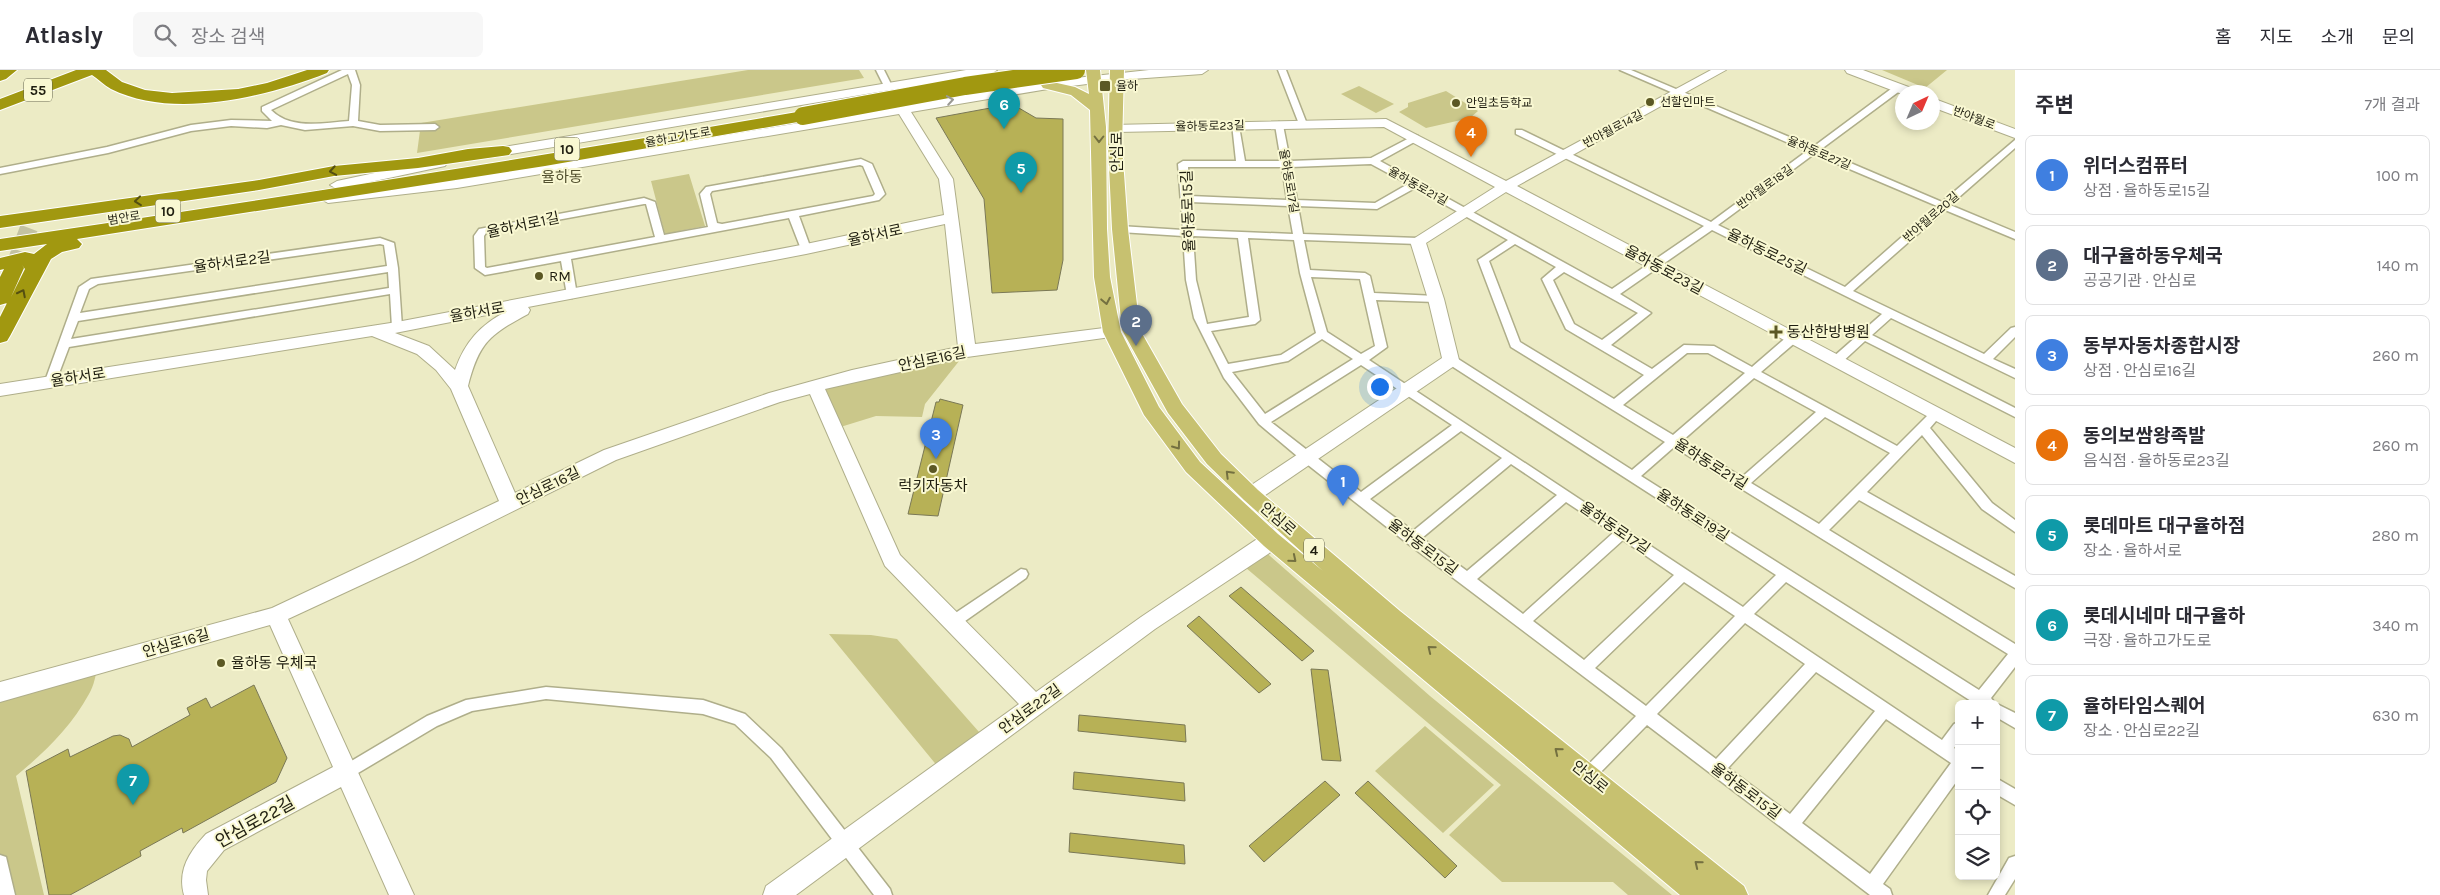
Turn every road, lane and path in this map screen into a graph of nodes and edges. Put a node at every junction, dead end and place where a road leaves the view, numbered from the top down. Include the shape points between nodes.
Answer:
1 (10, 70) edge
2 (96, 70) edge
3 (109, 70) edge
4 (309, 70) edge
5 (321, 70) edge
6 (350, 70) edge
7 (880, 70) edge
8 (990, 70) edge
9 (1031, 70) edge
10 (1051, 70) edge
11 (1202, 70) edge
12 (1282, 70) edge
13 (1624, 70) edge
14 (1720, 70) edge
15 (1174, 71) edge
16 (1857, 71) edge
17 (81, 72) edge
18 (1088, 73) edge
19 (1117, 73) edge
20 (0, 76) edge
21 (1048, 85) junction
22 (888, 86) junction
23 (1895, 86) edge
24 (1030, 88) junction
25 (1678, 94) junction
26 (1895, 96) edge
27 (0, 98) edge
28 (0, 105) edge
29 (1940, 105) edge
30 (903, 108) junction
31 (1098, 110) junction
32 (800, 112) junction
33 (280, 122) junction
34 (354, 123) junction
35 (1303, 124) junction
36 (1279, 125) junction
37 (1235, 126) junction
38 (435, 127) dead end
39 (1117, 128) junction
40 (1519, 132) dead end
41 (2015, 134) edge
42 (1415, 138) junction
43 (2015, 143) edge
44 (503, 151) junction
45 (1814, 151) junction
46 (1564, 155) junction
47 (1373, 161) junction
48 (1241, 164) junction
49 (1286, 164) junction
50 (0, 171) edge
51 (1416, 184) junction
52 (337, 185) junction
53 (1506, 186) junction
54 (433, 187) junction
55 (1186, 199) junction
56 (1293, 202) junction
57 (279, 204) junction
58 (1944, 206) junction
59 (1464, 212) junction
60 (793, 214) junction
61 (952, 218) junction
62 (0, 222) edge
63 (1712, 226) junction
64 (720, 227) junction
65 (1120, 229) junction
66 (1188, 233) junction
67 (1243, 235) junction
68 (2015, 236) edge
69 (0, 237) edge
70 (1299, 237) junction
71 (660, 238) junction
72 (1515, 240) junction
73 (1418, 241) junction
74 (0, 245) edge
75 (806, 250) junction
76 (565, 257) junction
77 (1654, 264) junction
78 (7, 266) edge
79 (1564, 267) junction
80 (393, 268) junction
81 (35, 269) junction
82 (1305, 273) junction
83 (395, 290) junction
84 (1846, 290) junction
85 (1612, 294) junction
86 (572, 295) junction
87 (1371, 296) junction
88 (0, 298) edge
89 (1436, 299) junction
90 (539, 301) junction
91 (1890, 312) junction
92 (73, 318) junction
93 (397, 327) junction
94 (1204, 328) junction
95 (374, 331) junction
96 (2015, 331) edge
97 (1112, 332) junction
98 (1322, 334) junction
99 (0, 336) edge
100 (1864, 336) junction
101 (1793, 338) junction
102 (64, 344) junction
103 (1602, 346) junction
104 (967, 351) junction
105 (1361, 359) junction
106 (1452, 360) junction
107 (1986, 360) junction
108 (1836, 361) junction
109 (1225, 369) junction
110 (1754, 372) junction
111 (2015, 374) edge
112 (1653, 375) junction
113 (51, 381) junction
114 (459, 386) junction
115 (815, 386) junction
116 (0, 390) edge
117 (1408, 390) junction
118 (1615, 405) junction
119 (1824, 411) junction
120 (2015, 413) edge
121 (1936, 414) junction
122 (1263, 421) junction
123 (1460, 425) junction
124 (1923, 428) junction
125 (1674, 441) junction
126 (1899, 452) junction
127 (2015, 456) edge
128 (1306, 458) junction
129 (1511, 458) junction
130 (1633, 476) junction
131 (1743, 483) junction
132 (1858, 493) junction
133 (1566, 495) junction
134 (1251, 496) junction
135 (1360, 500) junction
136 (510, 504) junction
137 (2015, 527) edge
138 (1820, 531) junction
139 (1622, 533) junction
140 (1279, 534) junction
141 (1412, 539) junction
142 (1020, 574) dead end
143 (1683, 574) junction
144 (1785, 574) junction
145 (1466, 580) junction
146 (2015, 584) edge
147 (276, 615) junction
148 (1744, 615) junction
149 (953, 622) junction
150 (1522, 622) junction
151 (2015, 651) edge
152 (2015, 656) edge
153 (1816, 663) junction
154 (1584, 669) junction
155 (0, 692) edge
156 (1979, 700) edge
157 (1983, 700) edge
158 (1035, 706) junction
159 (1885, 710) junction
160 (2000, 712) edge
161 (1646, 716) junction
162 (2015, 721) edge
163 (1955, 734) edge
164 (1943, 750) junction
165 (1955, 758) edge
166 (1717, 769) junction
167 (348, 771) junction
168 (1955, 771) edge
169 (1588, 775) junction
170 (2000, 788) edge
171 (2015, 798) edge
172 (1791, 825) junction
173 (845, 844) junction
174 (0, 863) edge
175 (2015, 864) edge
176 (1878, 890) edge
177 (7, 895) edge
178 (196, 895) edge
179 (402, 895) edge
180 (775, 895) edge
181 (884, 895) edge
182 (1701, 895) edge
183 (1735, 895) edge
184 (1996, 895) edge

1 - 20 highway
2 - 5 highway via 119,88 174,98 245,92
3 - 4 highway via 116,78 136,86 185,92 251,86
6 - 33 street via 266,109
6 - 34 street via 356,85
7 - 22 street
8 - 22 main road
9 - 32 highway, 율하고가도로 / 10
10 - 24 main road via 1046,82
11 - 15 main road
12 - 35 street
13 - 25 street, 율하동로27길
14 - 25 main road, 반야월로14길
15 - 19 main road
16 - 23 main road
17 - 27 highway, 55
17 - 28 highway, 55
18 - 19 main road
18 - 21 main road
18 - 31 main road, 안심로 / 4
18 - 32 highway, 율하고가도로 / 10, bridge via 965,86
19 - 39 main road, 안심로 / 4
21 - 24 main road
21 - 31 main road via 1088,97
22 - 30 main road
22 - 44 main road
30 -> 24 main road
25 - 45 street, 율하동로27길
25 - 46 main road, 반야월로14길
26 - 45 street, 반야월로18길
29 - 41 main road, 반야월로
30 - 54 main road via 666,151
30 - 61 main road via 946,179
31 -> 97 main road, 안심로 / 4 via 1102,277
32 - 52 highway, 율하고가도로 / 10
32 - 57 highway, 율하고가도로 / 10 via 545,161
33 - 34 street via 305,126
33 - 50 street via 192,128 108,150
34 - 38 street via 380,128
35 - 36 main road, 율하동로23길
35 - 42 main road, 율하동로23길 via 1386,123
36 - 37 main road, 율하동로23길
36 - 49 street, 율하동로17길
37 - 39 main road, 율하동로23길
37 - 48 street
39 - 65 main road, 안심로 / 4 via 1115,146
40 - 46 street, 율하동로25길
42 - 47 street
42 - 53 main road, 율하동로23길
43 - 58 street, 반야월로20길
44 - 52 main road
44 -> 62 highway via 334,171 31,222
45 - 58 street, 율하동로27길
45 - 63 street, 반야월로18길
46 - 53 main road, 반야월로14길
46 - 63 street, 율하동로25길
47 - 49 street
47 - 51 street, 율하동로21길
48 - 49 street
48 - 55 street, 율하동로15길 via 1183,164
49 - 56 street, 율하동로17길
51 - 56 street via 1377,206
51 - 59 street, 율하동로21길
52 - 69 highway, 범안로 / 10
53 - 59 main road
53 - 77 main road, 율하동로23길
54 - 57 main road
54 - 81 highway via 395,198 63,246 48,250
55 - 56 street
55 - 66 street, 율하동로15길
56 - 70 street, 율하동로17길
57 - 74 highway, 범안로 / 10
58 - 68 street, 율하동로27길
58 - 84 street, 반야월로20길
59 - 72 street, 율하동로21길
59 - 73 main road
60 - 64 street, 율하서로1길
60 - 64 street, 율하서로1길 via 876,198 880,194 867,164 861,162 709,189 705,194 712,225
60 - 75 street
61 - 75 main road, 율하서로
61 - 104 main road
63 - 77 street, 반야월로18길
63 - 84 street, 율하동로25길
64 - 71 street, 율하서로1길
65 - 66 street, 율하동로17길
134 -> 65 main road, 안심로 / 4 via 1214,459 1175,408 1131,330
66 - 67 street, 율하동로17길
66 - 94 street, 율하동로15길 via 1191,280
67 - 70 street, 율하동로17길
67 - 94 street via 1255,320
70 - 73 street
70 - 82 street, 율하동로17길
71 - 76 street, 율하서로1길
71 - 76 street, 율하서로1길 via 650,202 644,201 483,231 479,236 480,268 485,272
72 - 79 street, 율하동로21길
72 - 118 street, 율하동로21길 via 1483,260 1515,344
73 - 89 main road
75 - 86 main road, 율하서로
76 - 86 street
77 - 85 street, 반야월로18길
77 - 101 main road, 율하동로23길
78 - 81 highway via 25,258 32,261
78 - 88 highway
79 - 85 street, 율하동로21길
79 - 103 street via 1547,279 1570,326
80 - 83 street, 율하서로2길
80 - 92 street, 율하서로2길
80 - 92 street, 율하서로2길 via 389,243 380,241 95,281 84,287
99 -> 81 highway
82 - 87 street via 1365,276
82 - 98 street, 율하동로17길
83 - 93 street, 율하서로2길
83 - 102 street
84 - 91 street, 율하동로25길
85 - 103 street, 율하동로21길 via 1646,313
86 - 90 main road, 율하서로
87 - 89 street
87 - 105 street via 1381,347
89 - 106 main road
90 - 93 main road, 율하서로
90 - 114 main road via 492,325 474,342
91 - 100 street
91 - 107 street, 율하동로25길
92 - 102 street, 율하서로2길
93 - 95 main road, 율하서로
94 - 109 street, 율하동로15길
95 - 113 main road, 율하서로
95 - 114 main road via 423,350
96 - 107 street
97 - 104 main road, 안심로16길
97 -> 140 main road, 안심로 / 4 via 1151,410 1193,468
98 - 105 street, 율하동로17길
98 - 109 street via 1284,358
100 - 108 street
100 - 120 street
101 - 108 main road, 율하동로23길
101 - 110 street
102 - 113 street, 율하서로2길
103 - 112 street
104 - 115 main road, 안심로16길
105 - 117 street, 율하동로17길
105 - 122 street
106 - 117 main road
106 - 130 street, 율하동로19길
107 - 111 street, 율하동로25길
108 - 121 main road, 율하동로23길
109 - 122 street, 율하동로15길
110 - 112 street via 1710,349 1694,347 1684,349
110 - 119 street
110 - 125 street
112 - 118 street
113 - 116 main road, 율하서로
114 - 136 main road
115 - 136 main road, 안심로16길 via 610,455
115 - 149 main road via 892,560
117 - 123 street, 율하동로17길
117 - 128 main road
118 - 125 street, 율하동로21길
119 - 126 street
119 - 131 street
121 - 124 street
121 - 127 main road, 율하동로23길
122 - 128 street, 율하동로15길
123 - 129 street, 율하동로17길
123 - 135 street
124 - 126 street
124 - 137 street via 1987,506
125 - 130 street
125 - 131 street, 율하동로21길
126 - 132 street
128 - 134 main road
128 - 135 street, 율하동로15길
129 - 133 street, 율하동로17길
129 - 141 street
130 - 144 street, 율하동로19길
131 - 138 street, 율하동로21길
132 - 138 street
132 - 146 street
133 - 139 street, 율하동로17길
133 - 145 street
134 - 140 main road, 안심로 / 4
135 - 141 street, 율하동로15길
136 - 147 main road, 안심로16길
138 - 151 street, 율하동로21길
139 - 143 street, 율하동로17길
139 - 150 street
140 - 158 main road, 안심로22길 via 1148,623
169 -> 140 main road, 안심로 / 4 via 1392,618
140 -> 182 main road, 안심로 / 4
141 - 145 street, 율하동로15길
142 - 149 street
143 - 148 street, 율하동로17길
143 - 154 street
144 - 148 street
144 - 156 street, 율하동로19길
145 - 150 street, 율하동로15길
147 - 155 main road, 안심로16길
147 - 167 main road
148 - 153 street, 율하동로17길
148 - 161 street
149 - 158 main road
150 - 154 street, 율하동로15길
152 - 157 street
153 - 159 street, 율하동로17길
153 - 166 street
154 - 161 street, 율하동로15길
158 - 173 main road, 안심로22길
159 - 164 street, 율하동로17길
159 - 172 street
160 - 162 street
161 - 166 street, 율하동로15길
161 - 169 street
163 - 164 street
164 - 165 street, 율하동로17길
166 - 172 street, 율하동로15길
167 - 173 street via 432,721 471,705 546,693 703,707 740,719 776,753
167 - 178 main road, 안심로22길 via 215,842 196,868 192,882
167 - 179 main road
168 - 176 street
183 -> 169 main road, 안심로 / 4
170 - 171 street
172 - 176 street, 율하동로15길
173 - 180 main road, 안심로22길
173 - 181 street
174 - 177 street
175 - 184 street

